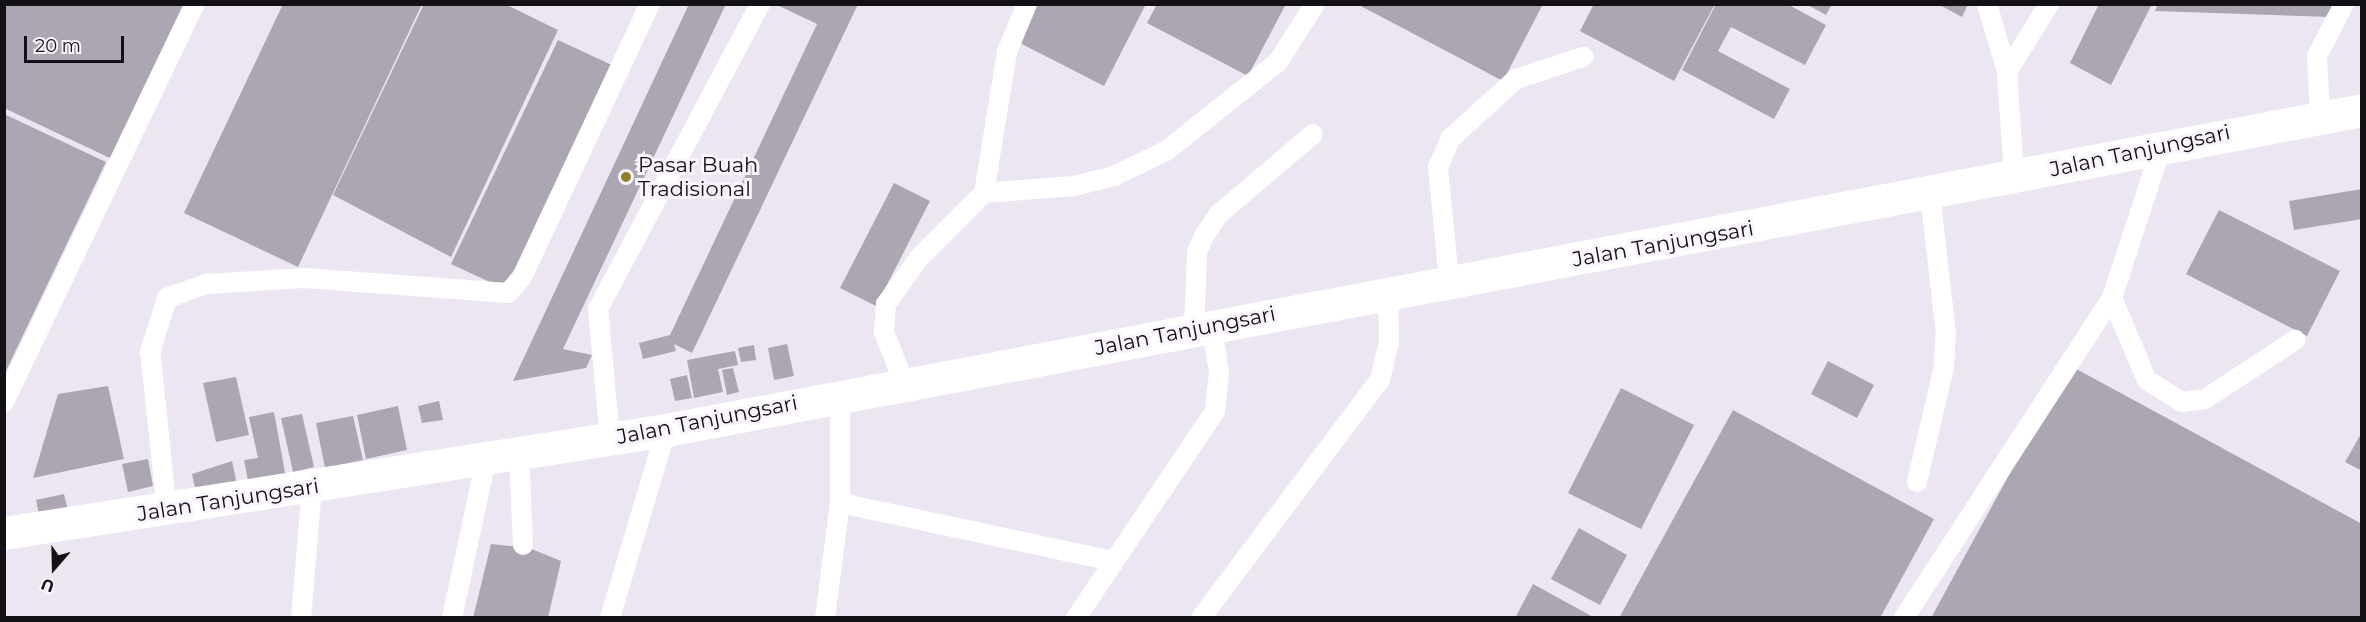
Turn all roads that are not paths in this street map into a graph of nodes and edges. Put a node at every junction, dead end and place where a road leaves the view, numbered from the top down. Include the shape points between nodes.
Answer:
1 (195, 4) edge
2 (650, 4) edge
3 (760, 4) edge
4 (1027, 4) edge
5 (1315, 4) edge
6 (1987, 4) edge
7 (2049, 4) edge
8 (2344, 4) edge
9 (1583, 57) dead end
10 (2007, 72) junction
11 (2361, 110) edge
12 (2320, 116) junction
13 (1313, 134) dead end
14 (2161, 148) junction
15 (2014, 176) junction
16 (984, 193) junction
17 (1930, 193) junction
18 (1449, 280) junction
19 (1388, 292) junction
20 (2112, 298) junction
21 (1203, 328) junction
22 (2295, 340) dead end
23 (904, 383) junction
24 (840, 393) junction
25 (4, 402) edge
26 (666, 430) junction
27 (610, 440) junction
28 (519, 453) junction
29 (486, 459) junction
30 (1917, 482) dead end
31 (312, 486) junction
32 (840, 503) junction
33 (167, 510) junction
34 (4, 533) edge
35 (523, 545) dead end
36 (1114, 561) junction
37 (301, 618) edge
38 (452, 618) edge
39 (610, 618) edge
40 (825, 618) edge
41 (1076, 618) edge
42 (1201, 618) edge
43 (1904, 618) edge

1 - 25 lane
2 - 33 lane via 522,277 508,293 304,278 206,284 167,298 150,352
3 - 27 lane via 598,309
4 - 16 lane via 1007,52
5 - 16 lane via 1278,62 1166,151 1114,176 1074,186
6 - 10 lane
7 - 10 lane
8 - 12 lane via 2317,56
9 - 18 lane via 1516,79 1451,138 1438,167
10 - 15 lane
11 - 12 main road, Jalan Tanjungsari
12 - 14 main road, Jalan Tanjungsari
13 - 21 lane via 1220,214 1204,236 1197,252
14 - 15 main road, Jalan Tanjungsari
14 - 20 lane
15 - 17 main road, Jalan Tanjungsari
16 - 23 lane via 889,296 884,332
17 - 18 main road, Jalan Tanjungsari
17 - 30 lane via 1946,334 1944,367
18 - 19 main road, Jalan Tanjungsari
19 - 21 main road, Jalan Tanjungsari
19 - 42 lane via 1389,341 1380,380
20 - 22 lane via 2147,380 2182,402 2205,399
20 - 43 lane
21 - 23 main road, Jalan Tanjungsari
21 - 36 lane via 1219,373 1215,411
23 - 24 main road, Jalan Tanjungsari
24 - 26 main road, Jalan Tanjungsari
24 - 32 lane
26 - 27 main road, Jalan Tanjungsari
26 - 39 lane
27 - 28 main road, Jalan Tanjungsari
28 - 29 main road, Jalan Tanjungsari
28 - 35 lane
29 - 31 main road, Jalan Tanjungsari
29 - 38 lane
31 - 33 main road, Jalan Tanjungsari
31 - 37 lane
32 - 36 lane
32 - 40 lane
33 - 34 main road, Jalan Tanjungsari
36 - 41 lane

